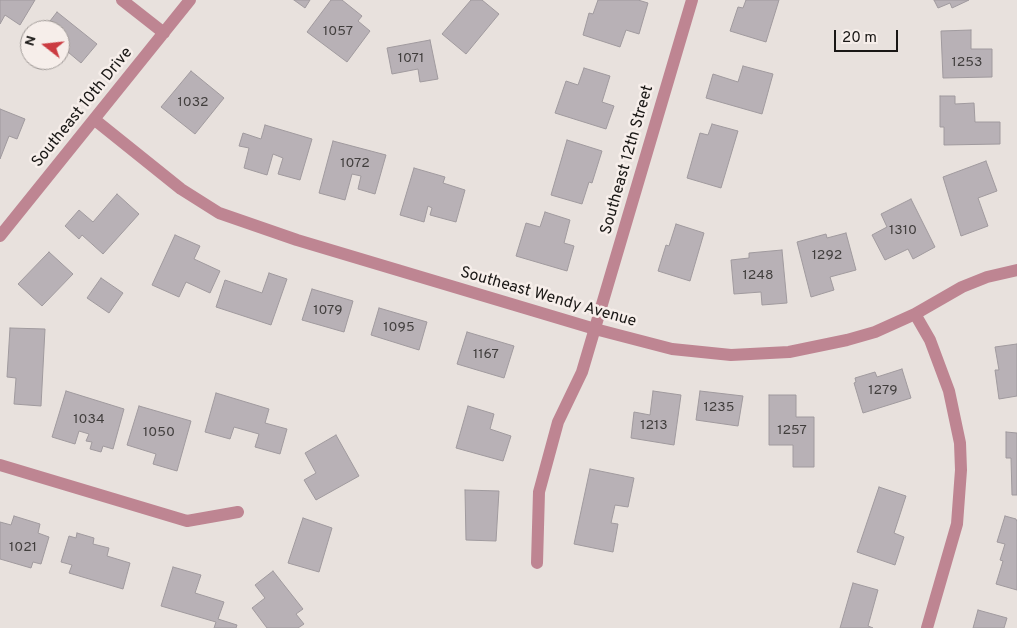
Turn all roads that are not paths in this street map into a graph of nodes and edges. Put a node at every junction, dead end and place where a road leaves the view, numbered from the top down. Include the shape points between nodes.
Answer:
1 (122, 0) edge
2 (190, 0) edge
3 (692, 0) edge
4 (164, 33) junction
5 (95, 120) junction
6 (0, 236) edge
7 (1017, 270) edge
8 (915, 314) junction
9 (595, 329) junction
10 (0, 466) edge
11 (238, 512) dead end
12 (537, 563) dead end
13 (927, 628) edge

1 - 4 street
2 - 4 street, Southeast 10th Drive
3 - 9 street, Southeast 12th Street
4 - 5 street, Southeast 10th Drive
5 - 6 street, Southeast 10th Drive
5 - 9 street, Southeast Wendy Avenue via 182,189 219,213 298,240
7 - 8 street, Southeast Wendy Avenue via 962,287
8 - 9 street, Southeast Wendy Avenue via 874,332 789,352 740,354 672,349
8 - 13 street via 930,340 950,390 960,444 961,470 958,524
9 - 12 street, Southeast 12th Street via 582,372 558,422 539,492
10 - 11 street via 187,521

